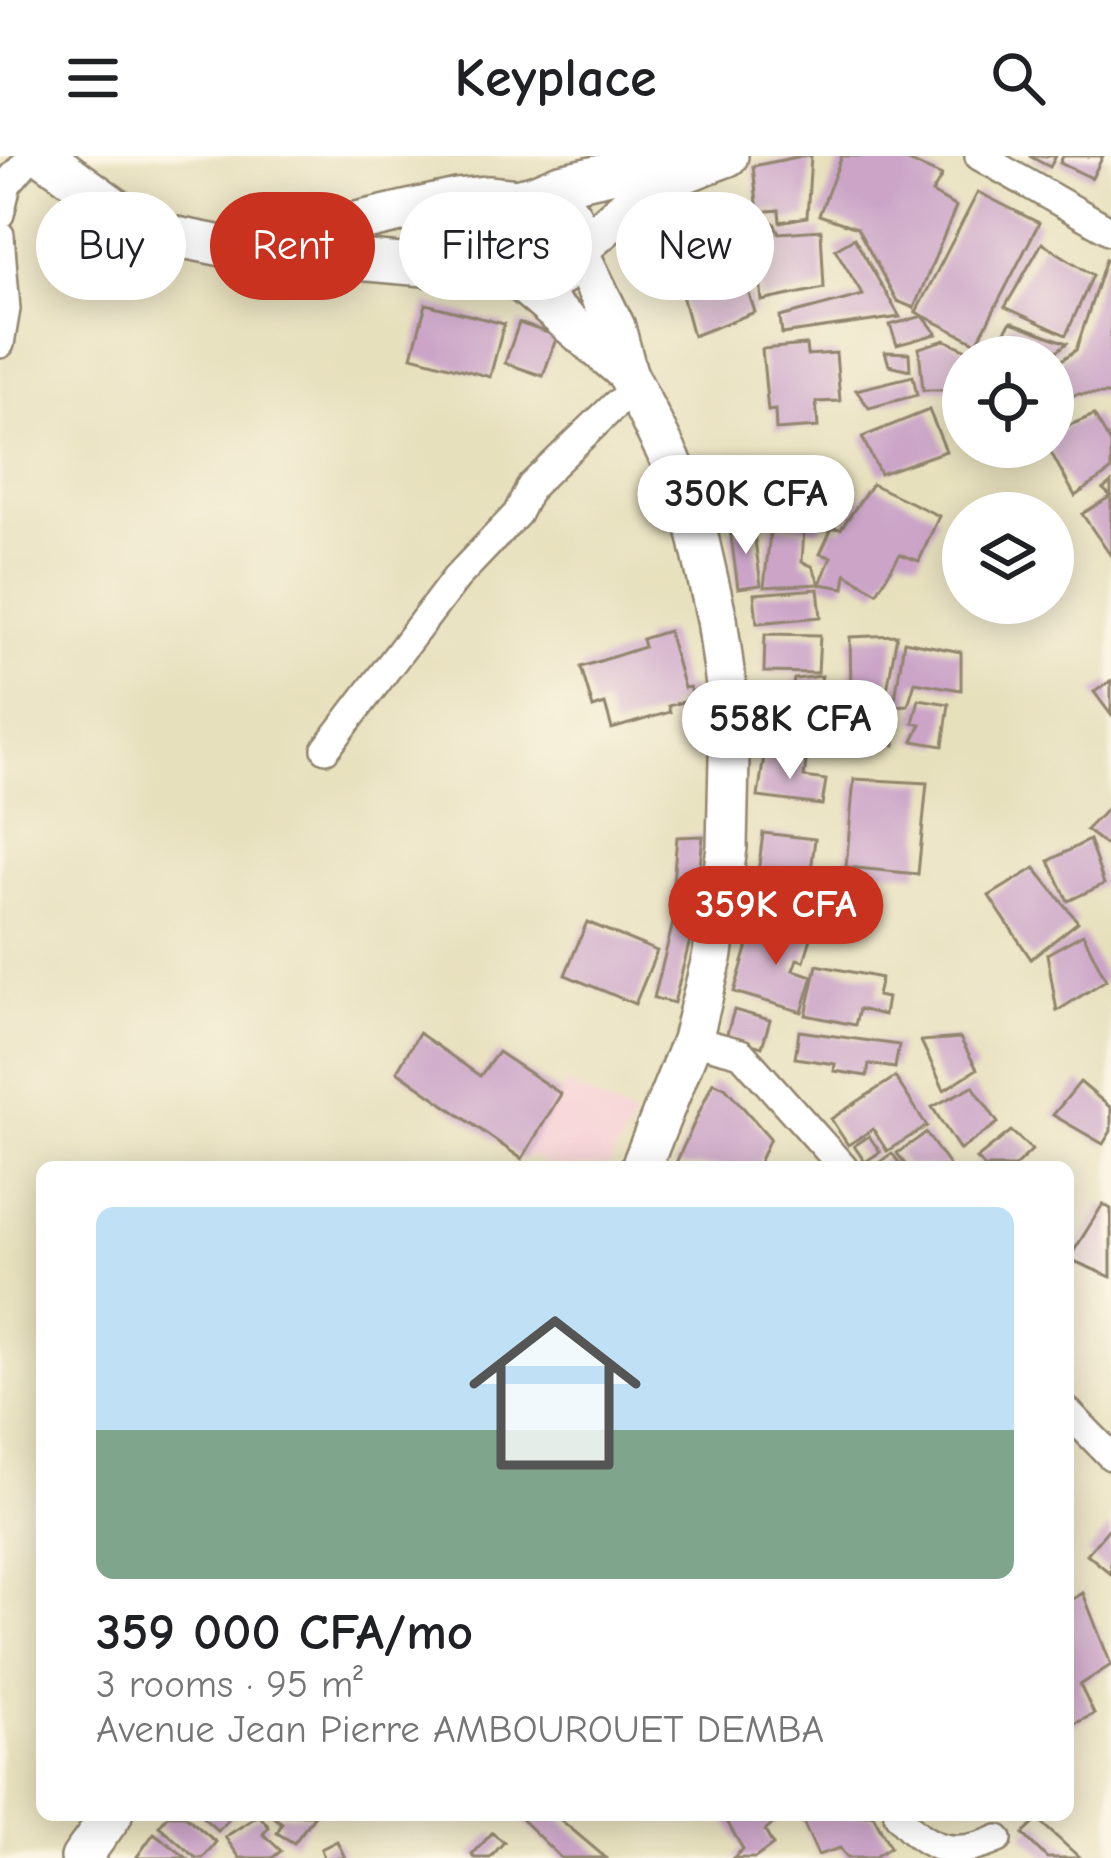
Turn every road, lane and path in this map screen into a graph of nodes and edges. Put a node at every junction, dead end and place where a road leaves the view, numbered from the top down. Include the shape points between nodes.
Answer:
1 (32, 156) edge
2 (44, 156) edge
3 (688, 156) edge
4 (728, 156) edge
5 (980, 156) edge
6 (539, 192) edge
7 (0, 214) edge
8 (1111, 232) edge
9 (0, 235) edge
10 (592, 239) edge
11 (210, 244) edge
12 (592, 280) edge
13 (537, 300) edge
14 (0, 344) edge
15 (632, 382) junction
16 (326, 749) dead end
17 (692, 1040) junction
18 (643, 1161) edge
19 (838, 1161) edge
20 (1074, 1418) edge
21 (1111, 1456) edge
22 (108, 1821) edge
23 (903, 1821) edge
24 (998, 1839) dead end
25 (81, 1858) edge

1 - 7 street via 7,184
2 - 11 main road via 122,214 162,234
3 - 6 main road
4 - 10 main road via 659,185
5 - 8 street
9 - 14 street
12 - 15 main road
13 - 15 main road
15 - 16 street via 531,485 518,514 456,578
15 - 17 main road via 696,520 730,715 724,884
17 - 18 main road
17 - 19 street via 741,1053
20 - 21 street
22 - 25 main road
23 - 24 street via 941,1852 979,1852

